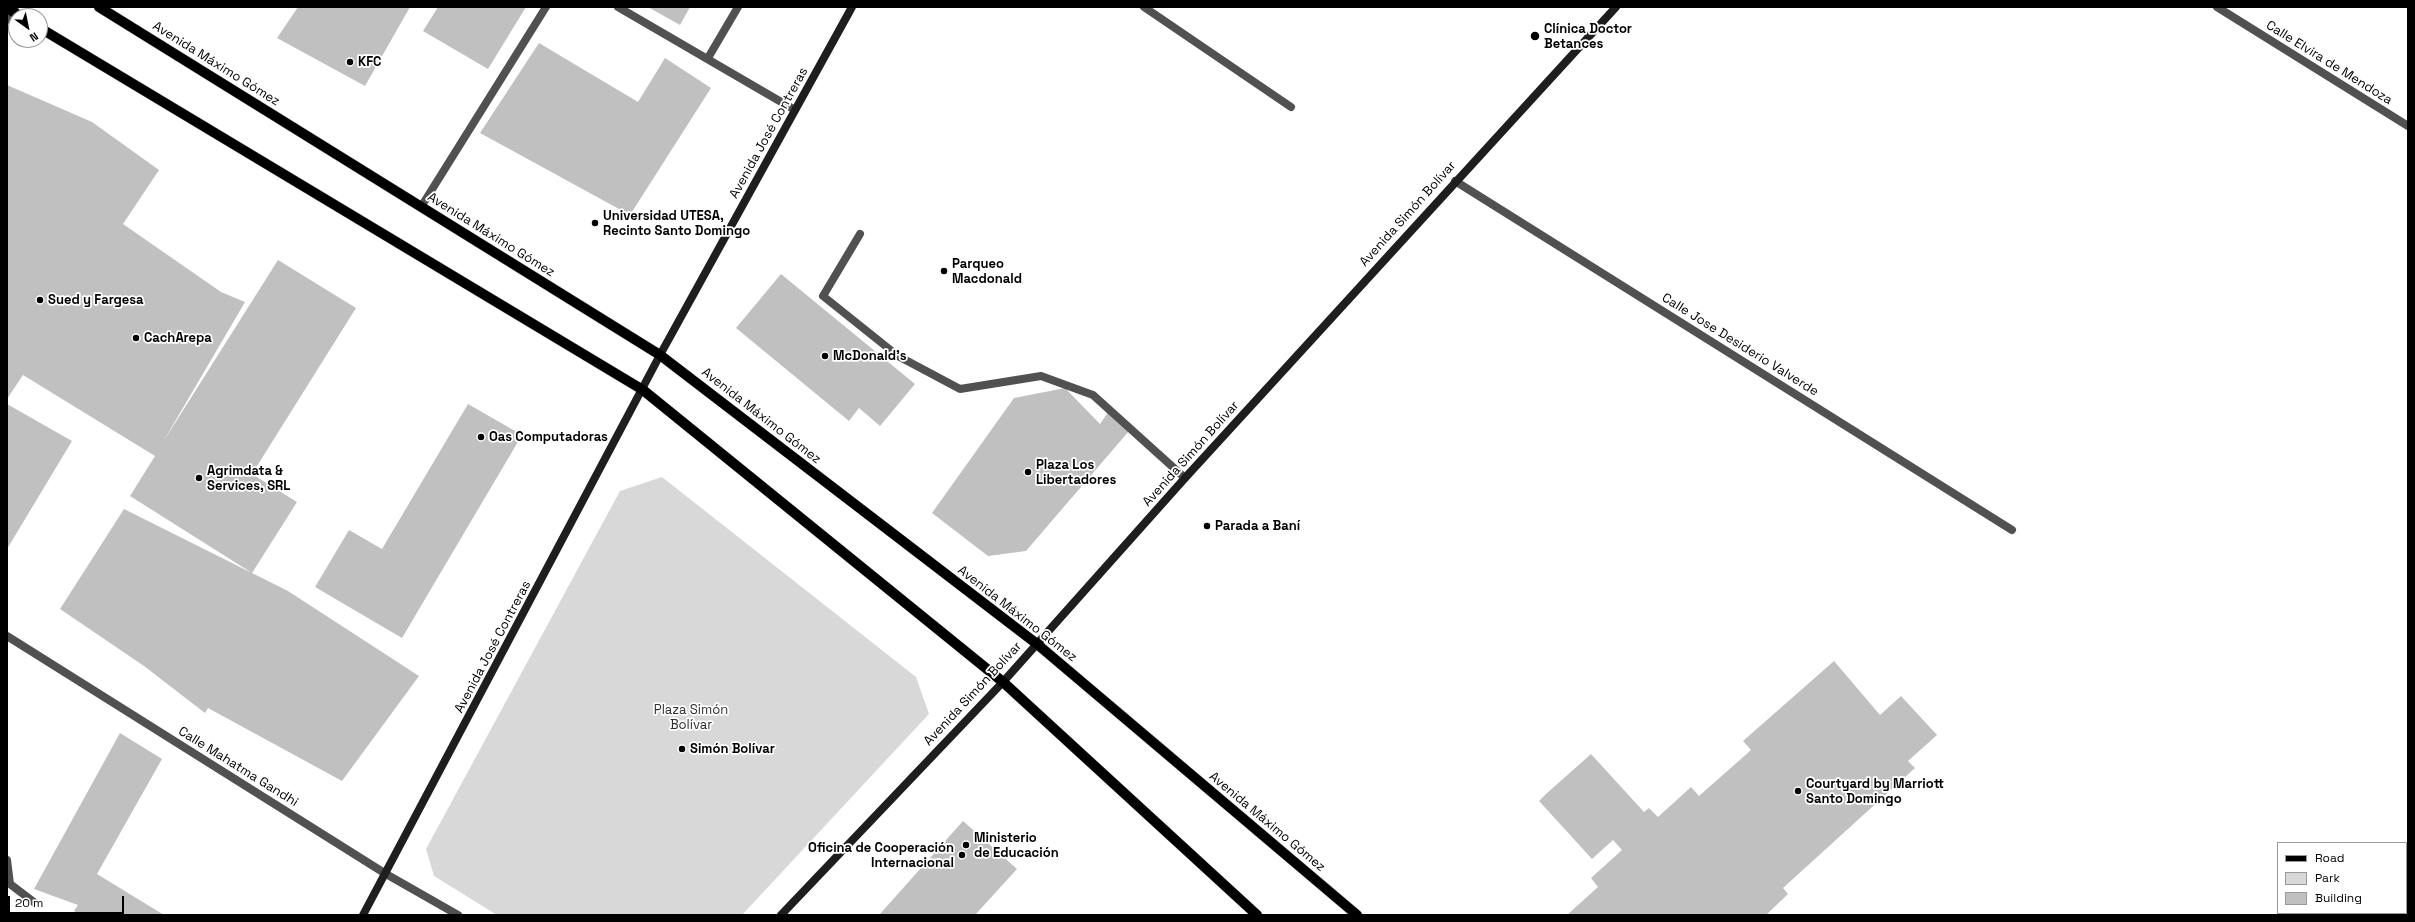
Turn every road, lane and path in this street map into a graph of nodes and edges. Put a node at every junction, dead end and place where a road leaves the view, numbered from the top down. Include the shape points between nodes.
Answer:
1 (99, 7) edge
2 (546, 7) edge
3 (618, 7) edge
4 (738, 7) edge
5 (852, 7) edge
6 (1144, 7) edge
7 (1616, 7) edge
8 (2217, 7) edge
9 (48, 33) edge
10 (708, 58) junction
11 (1292, 107) dead end
12 (795, 110) junction
13 (2408, 126) edge
14 (1455, 181) junction
15 (421, 207) junction
16 (860, 234) dead end
17 (660, 355) junction
18 (642, 390) junction
19 (1185, 478) junction
20 (2012, 530) dead end
21 (7, 636) edge
22 (1037, 644) junction
23 (1003, 682) junction
24 (7, 860) edge
25 (386, 874) junction
26 (35, 903) dead end
27 (363, 915) edge
28 (458, 915) edge
29 (780, 915) edge
30 (1257, 915) edge
31 (1357, 915) edge

1 - 15 main road, Avenida Máximo Gómez
2 - 15 street
3 - 10 street
4 - 10 street
5 - 12 main road, Avenida José Contreras
6 - 11 street
7 - 14 main road, Avenida Simón Bolívar
8 - 13 street, Calle Elvira de Mendoza
9 - 18 main road
10 - 12 street
12 - 17 main road, Avenida José Contreras
14 - 19 main road, Avenida Simón Bolívar
14 - 20 street, Calle Jose Desiderio Valverde
15 - 17 main road, Avenida Máximo Gómez
16 - 19 street via 823,296 898,356 960,389 1041,376 1093,395
17 - 18 main road, Avenida José Contreras
17 - 22 main road, Avenida Máximo Gómez
18 - 23 main road
18 - 25 main road, Avenida José Contreras
19 - 22 main road, Avenida Simón Bolívar
21 - 25 street, Calle Mahatma Gandhi
22 - 23 main road, Avenida Simón Bolívar
22 - 31 main road, Avenida Máximo Gómez
23 - 29 main road, Avenida Simón Bolívar
23 - 30 main road
24 - 26 street via 10,884
25 - 27 main road, Avenida José Contreras
25 - 28 street, Calle Mahatma Gandhi

